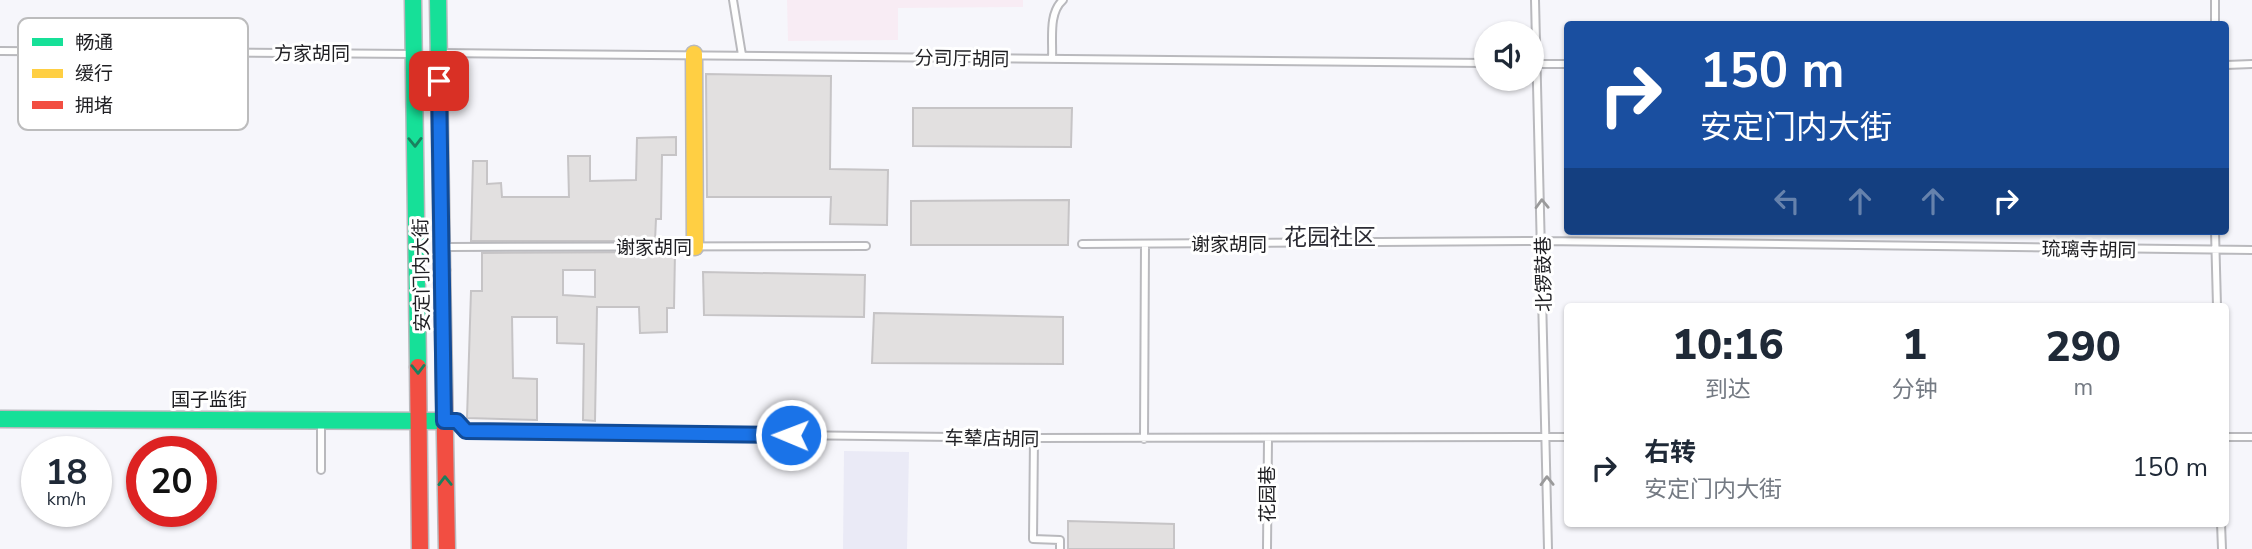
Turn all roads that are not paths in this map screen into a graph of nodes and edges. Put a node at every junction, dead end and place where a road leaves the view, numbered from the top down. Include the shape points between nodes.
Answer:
1 (413, 0) edge
2 (438, 0) edge
3 (733, 0) edge
4 (1063, 0) edge
5 (1535, 0) edge
6 (2215, 0) edge
7 (1535, 21) edge
8 (2215, 21) edge
9 (0, 51) edge
10 (18, 51) edge
11 (248, 53) edge
12 (438, 53) junction
13 (414, 54) junction
14 (694, 54) junction
15 (741, 55) junction
16 (1052, 59) junction
17 (1474, 63) edge
18 (1544, 64) edge
19 (1564, 64) edge
20 (2252, 64) edge
21 (2229, 65) edge
22 (1535, 91) edge
23 (2216, 235) edge
24 (1543, 242) junction
25 (1082, 244) dead end
26 (1145, 244) junction
27 (866, 246) dead end
28 (442, 247) junction
29 (695, 247) junction
30 (2252, 250) edge
31 (2216, 251) junction
32 (2217, 303) edge
33 (0, 419) edge
34 (321, 420) junction
35 (418, 421) junction
36 (444, 421) junction
37 (2252, 436) edge
38 (1546, 437) junction
39 (1564, 437) edge
40 (2229, 437) edge
41 (1034, 439) junction
42 (1144, 439) junction
43 (1268, 439) junction
44 (321, 470) dead end
45 (2221, 527) edge
46 (420, 549) edge
47 (447, 549) edge
48 (1060, 549) edge
49 (1268, 549) edge
50 (1548, 549) edge
51 (2222, 549) edge

1 - 13 main road, 安定门内大街
2 - 12 main road, 安定门内大街
3 - 15 lane
4 - 16 lane via 1055,6
5 - 7 lane, 北锣鼓巷
6 - 8 lane
9 - 10 lane, 方家胡同
11 - 13 lane, 方家胡同
12 - 14 lane, 分司厅胡同
12 - 28 main road, 安定门内大街
13 -> 35 main road, 安定门内大街
14 - 15 lane, 分司厅胡同
14 - 29 main road
15 - 16 lane, 分司厅胡同
16 - 17 lane, 分司厅胡同
18 - 19 lane
20 - 21 lane
24 -> 22 lane, 北锣鼓巷
23 - 31 lane
24 - 26 lane, 谢家胡同
24 - 31 lane, 琉璃寺胡同
24 - 38 lane, 北锣鼓巷
25 - 26 lane, 谢家胡同
26 - 42 lane
27 - 29 lane, 谢家胡同
28 - 29 lane, 谢家胡同
28 - 36 main road, 安定门内大街
30 - 31 lane, 琉璃寺胡同
31 - 32 lane
33 - 34 main road, 国子监街
34 - 35 main road, 国子监街
34 - 44 lane
35 - 36 main road, 国子监街
35 - 46 main road, 安定门内大街
36 - 41 lane, 车辇店胡同 via 457,421 466,431
47 -> 36 main road, 安定门内大街
37 - 40 lane
38 - 39 lane, 车辇店胡同
38 - 43 lane, 车辇店胡同
50 -> 38 lane, 北锣鼓巷
41 - 42 lane, 车辇店胡同
41 - 48 lane via 1032,539 1060,540
42 - 43 lane, 车辇店胡同
43 - 49 lane, 花园巷
45 - 51 lane

